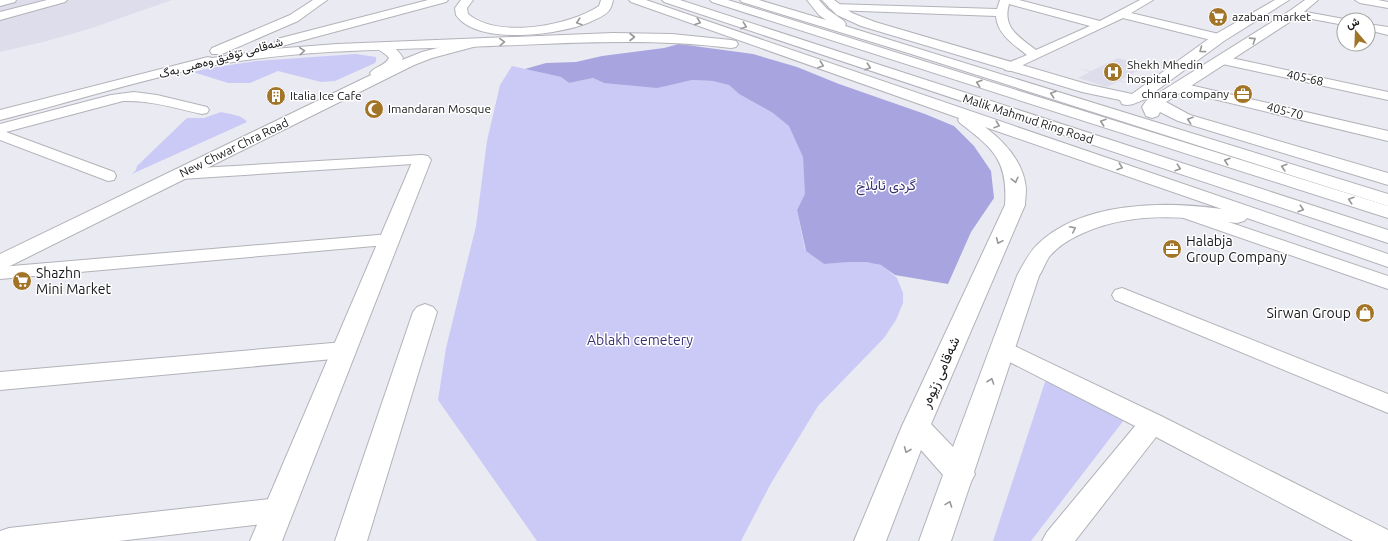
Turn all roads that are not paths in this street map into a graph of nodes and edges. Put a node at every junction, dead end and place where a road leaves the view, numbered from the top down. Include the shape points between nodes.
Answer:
1 (11, 0) edge
2 (41, 0) edge
3 (61, 0) edge
4 (321, 0) edge
5 (416, 0) edge
6 (442, 0) edge
7 (467, 0) edge
8 (607, 0) edge
9 (635, 0) edge
10 (668, 0) edge
11 (716, 0) edge
12 (746, 0) edge
13 (813, 0) edge
14 (1006, 0) edge
15 (1148, 0) edge
16 (1283, 0) edge
17 (1312, 0) edge
18 (1360, 0) edge
19 (0, 3) edge
20 (831, 3) edge
21 (1388, 5) edge
22 (0, 11) edge
23 (1002, 13) junction
24 (1295, 13) junction
25 (1121, 14) junction
26 (0, 16) edge
27 (1336, 21) edge
28 (1101, 25) junction
29 (1376, 29) edge
30 (1388, 31) edge
31 (849, 36) junction
32 (1219, 38) junction
33 (472, 43) junction
34 (383, 47) junction
35 (217, 51) junction
36 (783, 52) junction
37 (1035, 55) junction
38 (1222, 60) junction
39 (194, 65) junction
40 (1010, 66) junction
41 (1181, 87) junction
42 (1388, 96) edge
43 (1134, 99) junction
44 (1076, 102) junction
45 (1156, 102) junction
46 (0, 106) edge
47 (941, 106) junction
48 (202, 110) dead end
49 (0, 115) edge
50 (0, 129) edge
51 (1179, 134) junction
52 (0, 135) edge
53 (1388, 136) edge
54 (422, 160) joint
55 (180, 170) junction
56 (108, 176) dead end
57 (1388, 179) edge
58 (1388, 200) edge
59 (1181, 211) junction
60 (1388, 212) edge
61 (1283, 223) junction
62 (1388, 237) edge
63 (390, 240) junction
64 (0, 252) edge
65 (1388, 261) edge
66 (0, 262) edge
67 (0, 273) edge
68 (1388, 283) edge
69 (1122, 295) dead end
70 (425, 312) dead end
71 (1002, 349) junction
72 (344, 350) junction
73 (0, 381) edge
74 (1388, 404) edge
75 (1152, 423) junction
76 (916, 426) junction
77 (960, 474) junction
78 (278, 510) junction
79 (58, 538) edge
80 (10, 541) edge
81 (266, 541) edge
82 (351, 541) edge
83 (870, 541) edge
84 (935, 541) edge
85 (1057, 541) edge
86 (1381, 541) edge

1 - 19 street
2 - 22 main road
3 - 26 main road
4 - 35 main road via 294,18
5 - 35 main road, شەقامی تۆفیق وەهبی بەگ
6 - 39 main road, شەقامی تۆفیق وەهبی بەگ
8 -> 7 main road via 605,8 597,16 582,22 560,28 512,31 489,28 471,22 462,15 461,8
9 -> 36 main road
10 -> 62 main road, Malik Mahmud Ring Road
11 - 31 main road, Malik Mahmud Ring Road
12 - 31 main road
13 - 31 main road
14 - 23 street
14 - 28 street
15 - 25 street
16 - 32 main road
17 - 24 main road
18 - 21 street
20 - 23 street
20 - 40 main road via 848,16 871,25
23 - 37 street via 1005,28 1014,39
24 - 27 street
38 -> 24 main road
25 - 28 street
25 - 32 street
28 - 37 street
29 - 30 street
44 -> 31 main road via 913,50
60 -> 31 main road, Malik Mahmud Ring Road
32 -> 43 main road
33 - 34 main road
33 -> 36 main road via 660,38 719,42
33 - 55 main road, New Chwar Chra Road via 427,54
39 -> 34 main road via 284,52
34 - 55 main road, New Chwar Chra Road via 396,58 387,68
35 - 46 main road, شەقامی تۆفیق وەهبی بەگ
36 -> 47 main road
37 - 40 street
38 - 41 main road
38 - 42 street, 405-68
39 - 49 main road, شەقامی تۆفیق وەهبی بەگ
40 - 43 main road via 1098,92
41 - 45 main road
41 - 53 street, 405-70
43 - 44 main road via 1110,104
44 - 51 main road
45 - 51 main road via 1150,107 1152,114
57 -> 45 main road via 1184,118
47 -> 61 main road
47 -> 76 main road, شەقامی زێوەر via 964,119 1000,149 1011,167 1016,186 1015,205
48 - 50 street via 143,96 129,96
58 -> 51 main road
52 - 56 street
54 - 55 street
54 - 63 main road
55 - 64 main road, New Chwar Chra Road
55 - 66 main road, New Chwar Chra Road
59 - 61 main road
59 - 68 street
71 -> 59 main road via 1028,276 1042,252 1059,237 1100,219 1126,214
61 - 65 main road
63 - 67 street
63 - 72 main road
69 - 74 street
70 - 82 main road
71 - 75 street
77 -> 71 main road
72 - 73 street
72 - 78 main road
75 - 85 street
75 - 86 street
76 - 77 main road
76 -> 83 main road, شەقامی زێوەر
84 -> 77 main road
78 - 79 street
78 - 81 main road
79 - 80 street

